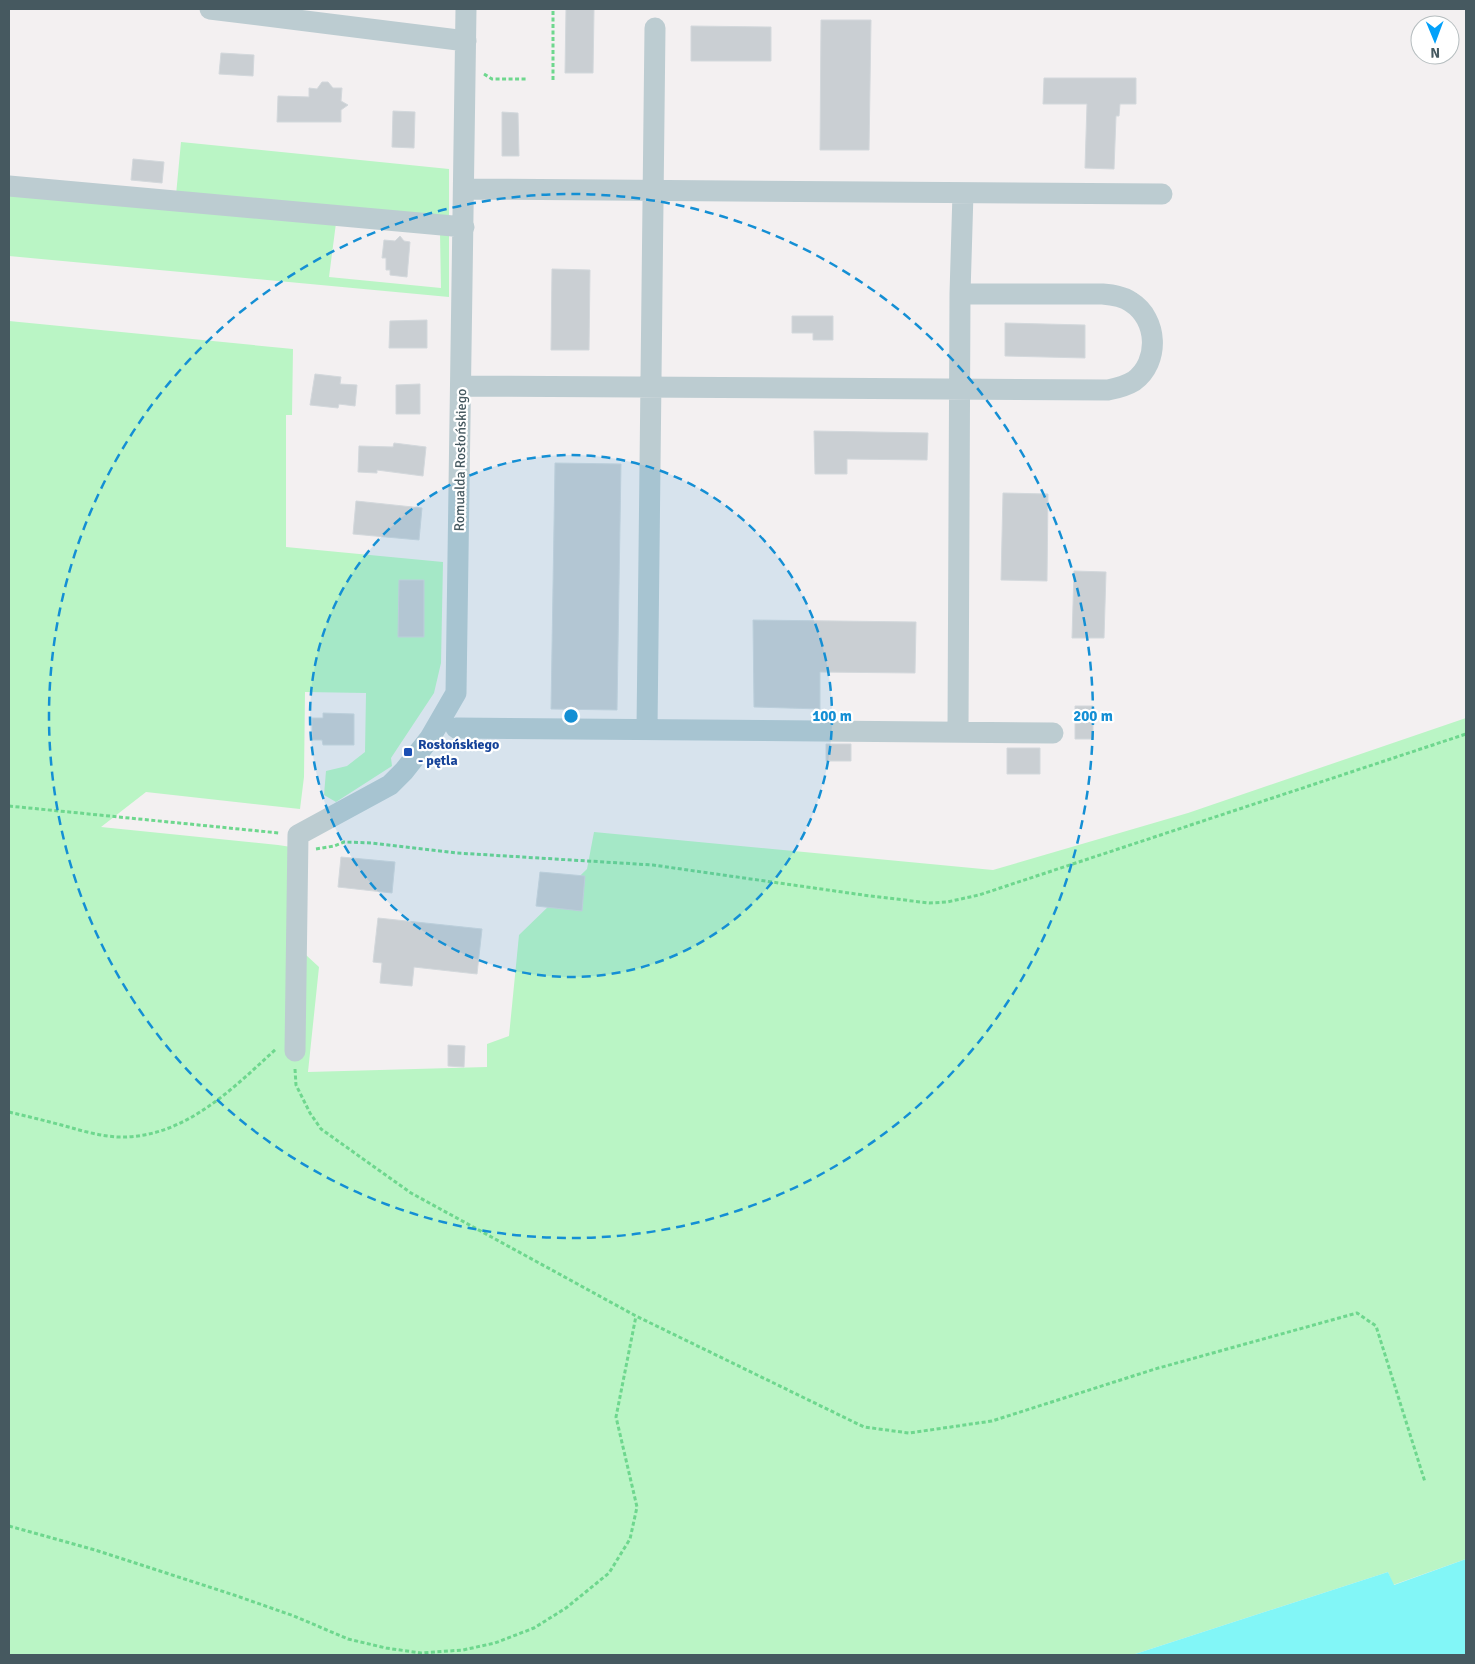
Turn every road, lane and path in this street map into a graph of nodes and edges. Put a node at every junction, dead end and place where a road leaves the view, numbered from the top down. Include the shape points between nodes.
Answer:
1 (210, 9) edge
2 (466, 9) edge
3 (553, 9) edge
4 (655, 28) dead end
5 (466, 41) junction
6 (482, 72) dead end
7 (528, 80) dead end
8 (553, 80) dead end
9 (9, 186) edge
10 (464, 189) junction
11 (653, 190) junction
12 (963, 193) junction
13 (1162, 194) dead end
14 (464, 227) junction
15 (960, 294) junction
16 (461, 386) junction
17 (651, 387) junction
18 (960, 389) junction
19 (456, 728) dead end
20 (647, 729) junction
21 (958, 732) junction
22 (1053, 733) dead end
23 (1466, 734) edge
24 (9, 806) edge
25 (298, 842) junction
26 (288, 1047) junction
27 (9, 1112) edge
28 (636, 1316) junction
29 (1424, 1482) dead end
30 (9, 1526) edge

1 - 5 street
2 - 5 street, Romualda Rosłońskiego
3 - 8 path
4 - 11 street
5 - 10 street, Romualda Rosłońskiego
6 - 7 path via 492,79
9 - 14 street
10 - 11 street
10 - 14 street, Romualda Rosłońskiego
11 - 12 street
11 - 17 street
12 - 13 street
12 - 15 street
14 - 16 street, Romualda Rosłońskiego
15 - 18 street
15 - 18 street via 1116,296 1141,309 1153,334 1149,361 1143,372 1124,386 1108,390
16 - 17 street
16 - 25 street, Romualda Rosłońskiego via 456,693 430,738 404,772 390,785
17 - 18 street
17 - 20 street
18 - 21 street
19 - 20 street
20 - 21 street
21 - 22 street
23 - 25 path via 979,895 947,902 863,895 653,865 457,853 372,843 344,842 324,849
24 - 25 path
25 - 26 street
26 - 27 path via 253,1069 189,1120 157,1133 116,1137
26 - 28 path via 296,1086 321,1130 411,1194
28 - 29 path via 864,1427 908,1433 992,1421 1155,1369 1357,1313 1376,1326
28 - 30 path via 616,1417 637,1507 630,1539 609,1573 566,1608 534,1628 495,1643 463,1650 421,1653 348,1639 294,1616 95,1550

